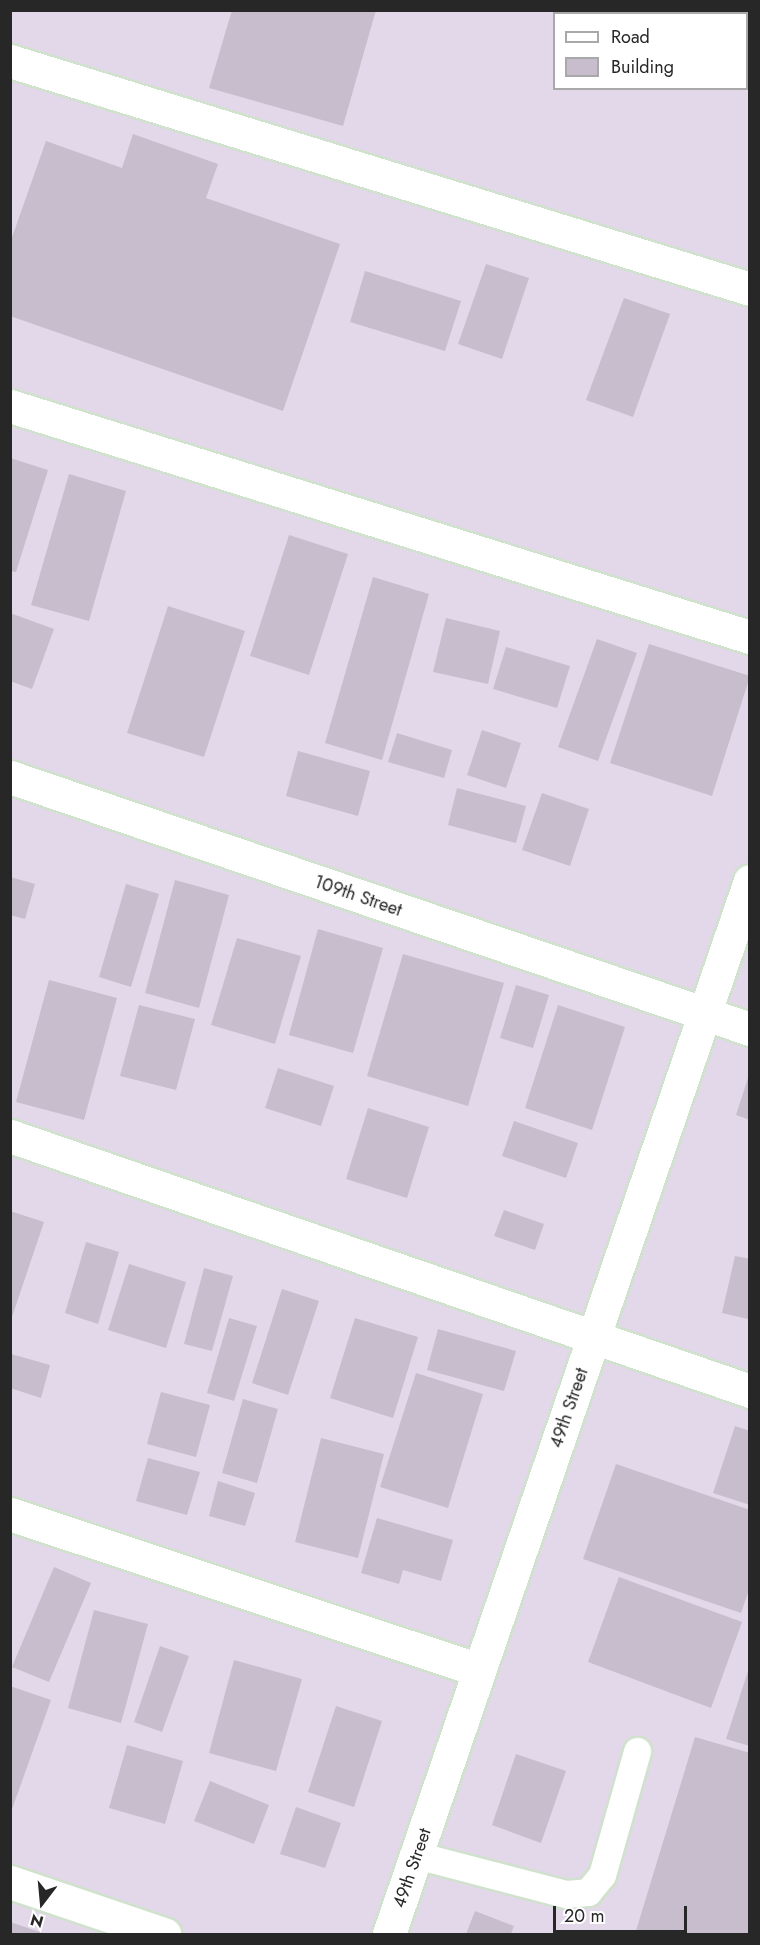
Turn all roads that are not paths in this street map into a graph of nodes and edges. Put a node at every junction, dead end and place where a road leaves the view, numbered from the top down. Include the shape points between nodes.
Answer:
1 (10, 61) edge
2 (750, 289) edge
3 (10, 406) edge
4 (750, 637) edge
5 (10, 777) edge
6 (750, 881) edge
7 (705, 1016) junction
8 (750, 1029) edge
9 (10, 1136) edge
10 (593, 1337) junction
11 (750, 1391) edge
12 (10, 1514) edge
13 (479, 1670) junction
14 (637, 1751) dead end
15 (416, 1855) junction
16 (10, 1882) edge
17 (164, 1935) edge
18 (389, 1935) edge

1 - 2 street
3 - 4 street
5 - 7 street, 109th Street
6 - 7 street, 49th Street
7 - 8 street, 109th Street
7 - 10 street, 49th Street
9 - 10 street
10 - 11 street
10 - 13 street, 49th Street
12 - 13 street
13 - 15 street, 49th Street
14 - 15 lane via 602,1875 588,1892 566,1894
15 - 18 street, 49th Street
16 - 17 street

